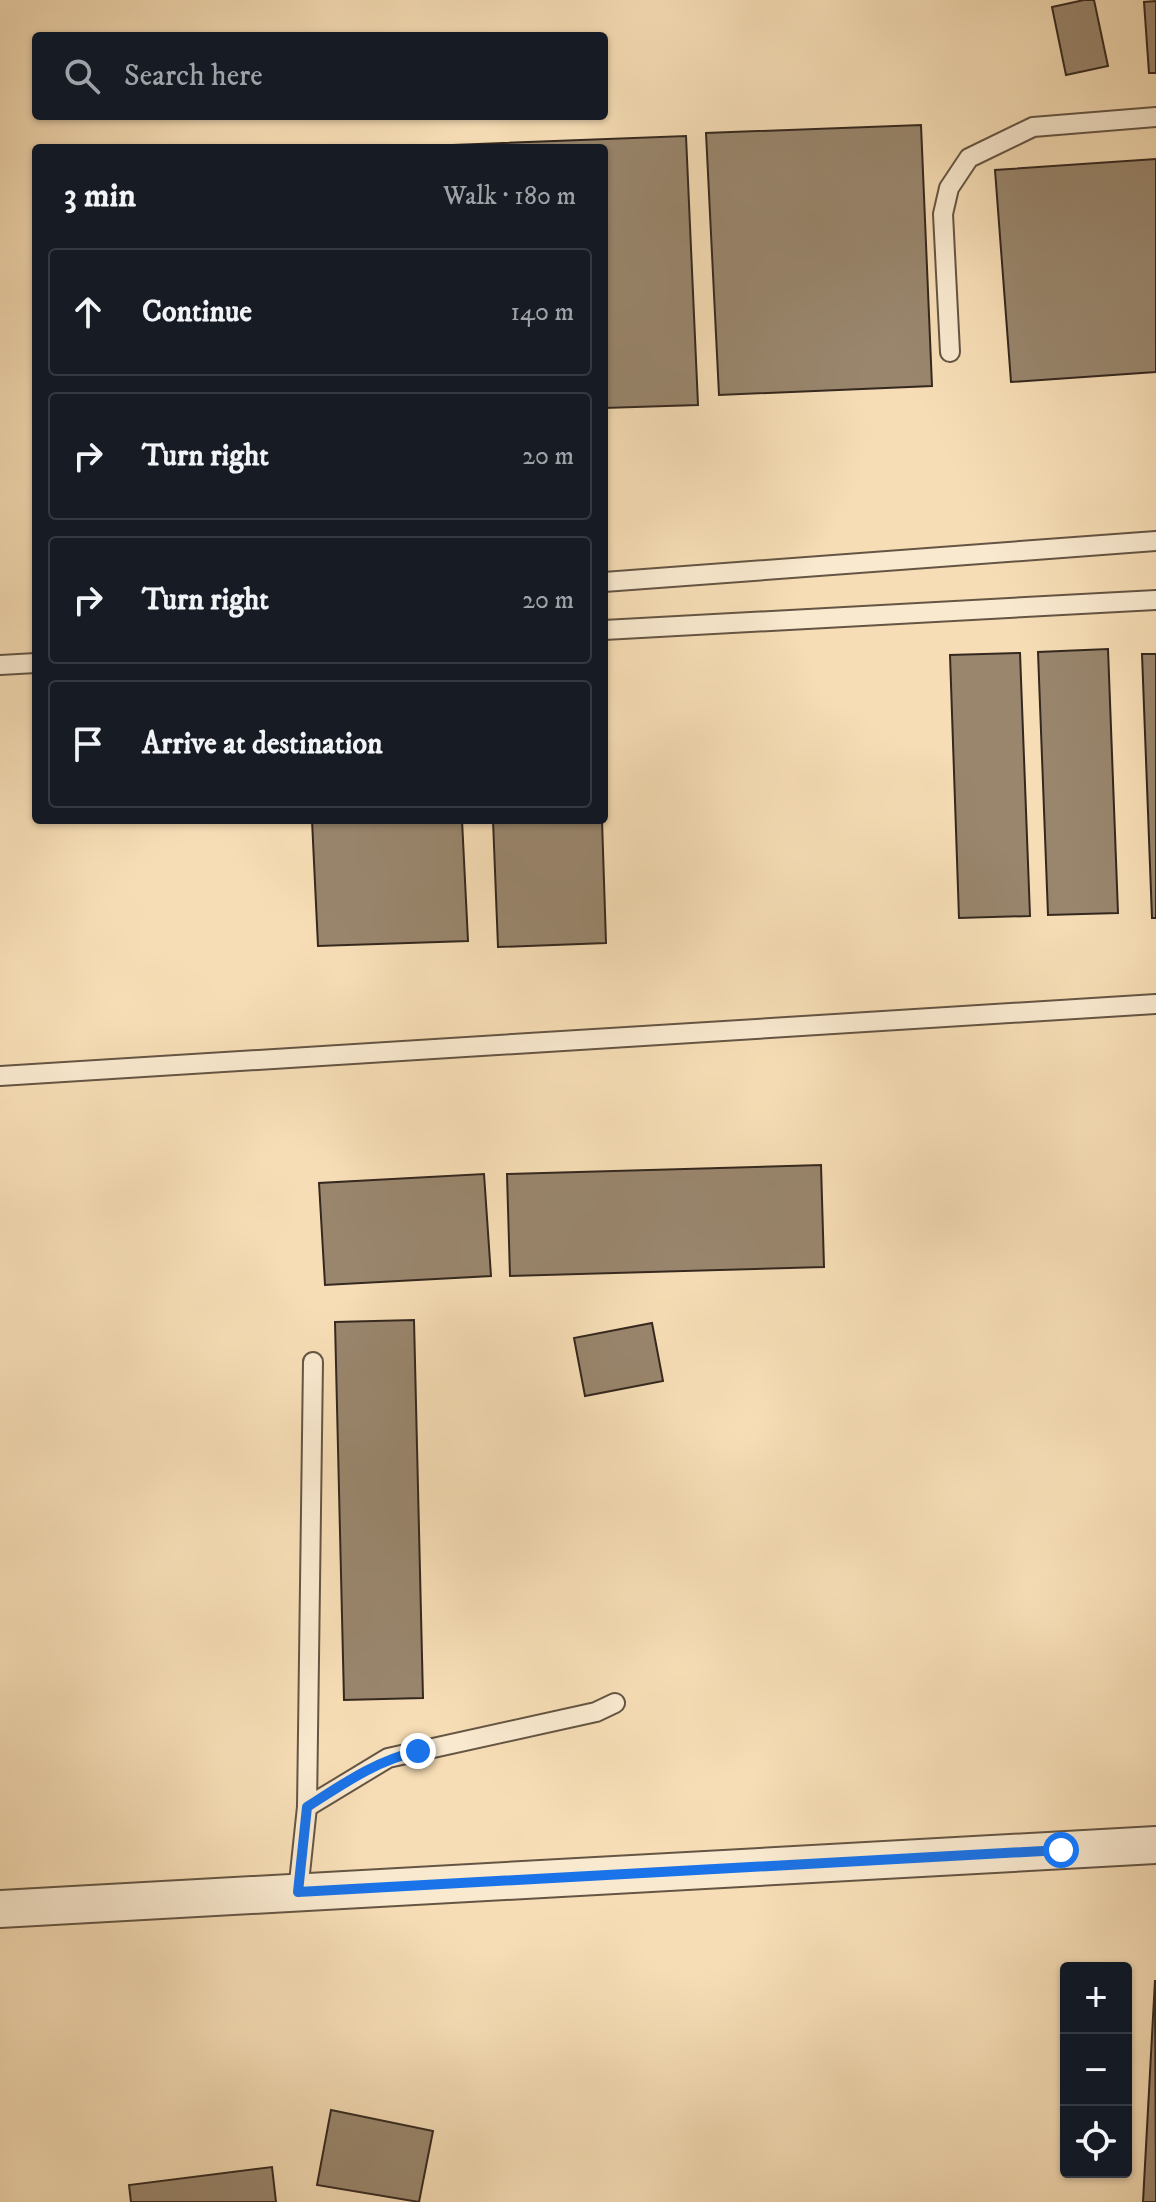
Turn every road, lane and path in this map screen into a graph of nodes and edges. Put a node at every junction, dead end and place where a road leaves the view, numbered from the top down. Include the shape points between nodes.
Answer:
1 (1156, 117) edge
2 (950, 352) dead end
3 (1156, 541) edge
4 (608, 582) edge
5 (1156, 600) edge
6 (608, 630) edge
7 (32, 663) edge
8 (0, 665) edge
9 (1156, 1004) edge
10 (0, 1076) edge
11 (313, 1362) dead end
12 (615, 1703) dead end
13 (307, 1807) junction
14 (1156, 1845) edge
15 (298, 1892) junction
16 (0, 1909) edge

1 - 2 lane via 1033,127 969,158 949,188 943,214
3 - 4 lane
5 - 6 lane
7 - 8 lane
9 - 10 lane
11 - 13 lane
12 - 13 lane via 596,1712 388,1758
13 - 15 lane
14 - 15 street
15 - 16 street

